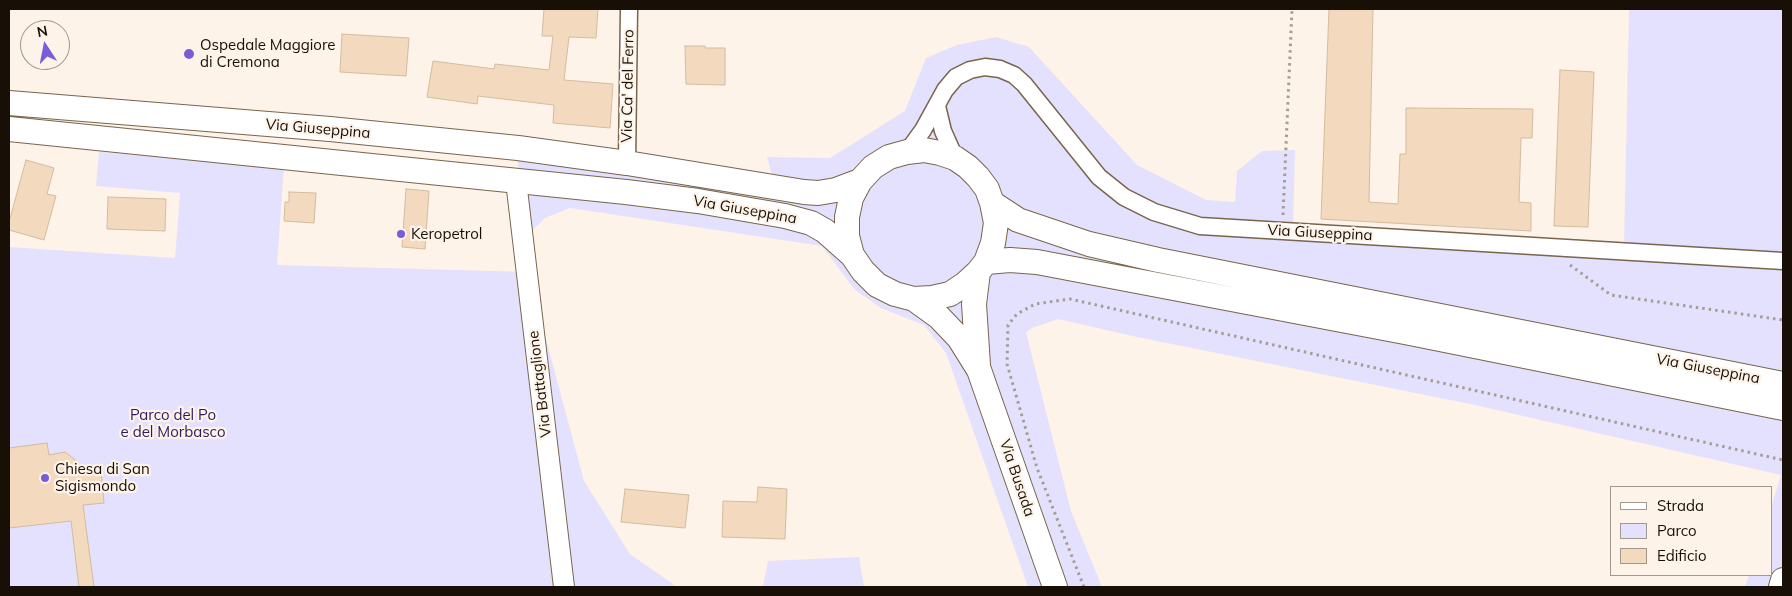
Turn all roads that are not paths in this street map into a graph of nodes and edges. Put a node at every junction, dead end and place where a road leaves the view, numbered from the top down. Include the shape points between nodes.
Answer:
1 (629, 9) edge
2 (9, 103) edge
3 (936, 106) junction
4 (9, 129) edge
5 (518, 148) junction
6 (907, 152) junction
7 (955, 158) junction
8 (627, 163) junction
9 (516, 181) junction
10 (860, 181) junction
11 (626, 192) junction
12 (992, 203) junction
13 (852, 254) junction
14 (1783, 261) edge
15 (982, 267) junction
16 (914, 299) junction
17 (979, 370) junction
18 (1778, 383) edge
19 (1775, 407) edge
20 (1783, 580) edge
21 (564, 587) edge
22 (1056, 587) edge
23 (1781, 587) edge

1 - 8 street, Via Ca' del Ferro
2 - 5 main road, Via Giuseppina
3 - 6 street, Via Giuseppina
3 - 7 street
3 - 14 street, Via Giuseppina via 956,77 970,70 985,67 1014,75 1099,177 1124,197 1154,212 1200,226
4 - 9 main road, Via Giuseppina
5 - 8 main road, Via Giuseppina
5 - 9 main road
6 - 7 main road via 924,150
6 - 10 main road via 889,157
7 - 12 main road via 978,177
8 - 10 main road, Via Giuseppina via 804,192 836,190
8 - 11 main road
9 - 11 main road, Via Giuseppina
9 - 21 street, Via Battaglione
10 - 13 main road via 846,217
11 - 13 main road, Via Giuseppina via 698,201 811,223
12 - 15 main road via 996,223 993,243
12 - 18 main road, Via Giuseppina via 1018,220 1089,244 1158,260
13 - 16 main road via 863,272 877,285
15 - 16 main road via 950,294
15 - 17 main road, Via Busada via 974,304
15 - 19 main road, Via Giuseppina via 1010,260 1037,262
16 - 17 main road, Via Busada via 939,317 959,338
17 - 22 main road, Via Busada
20 - 23 main road

